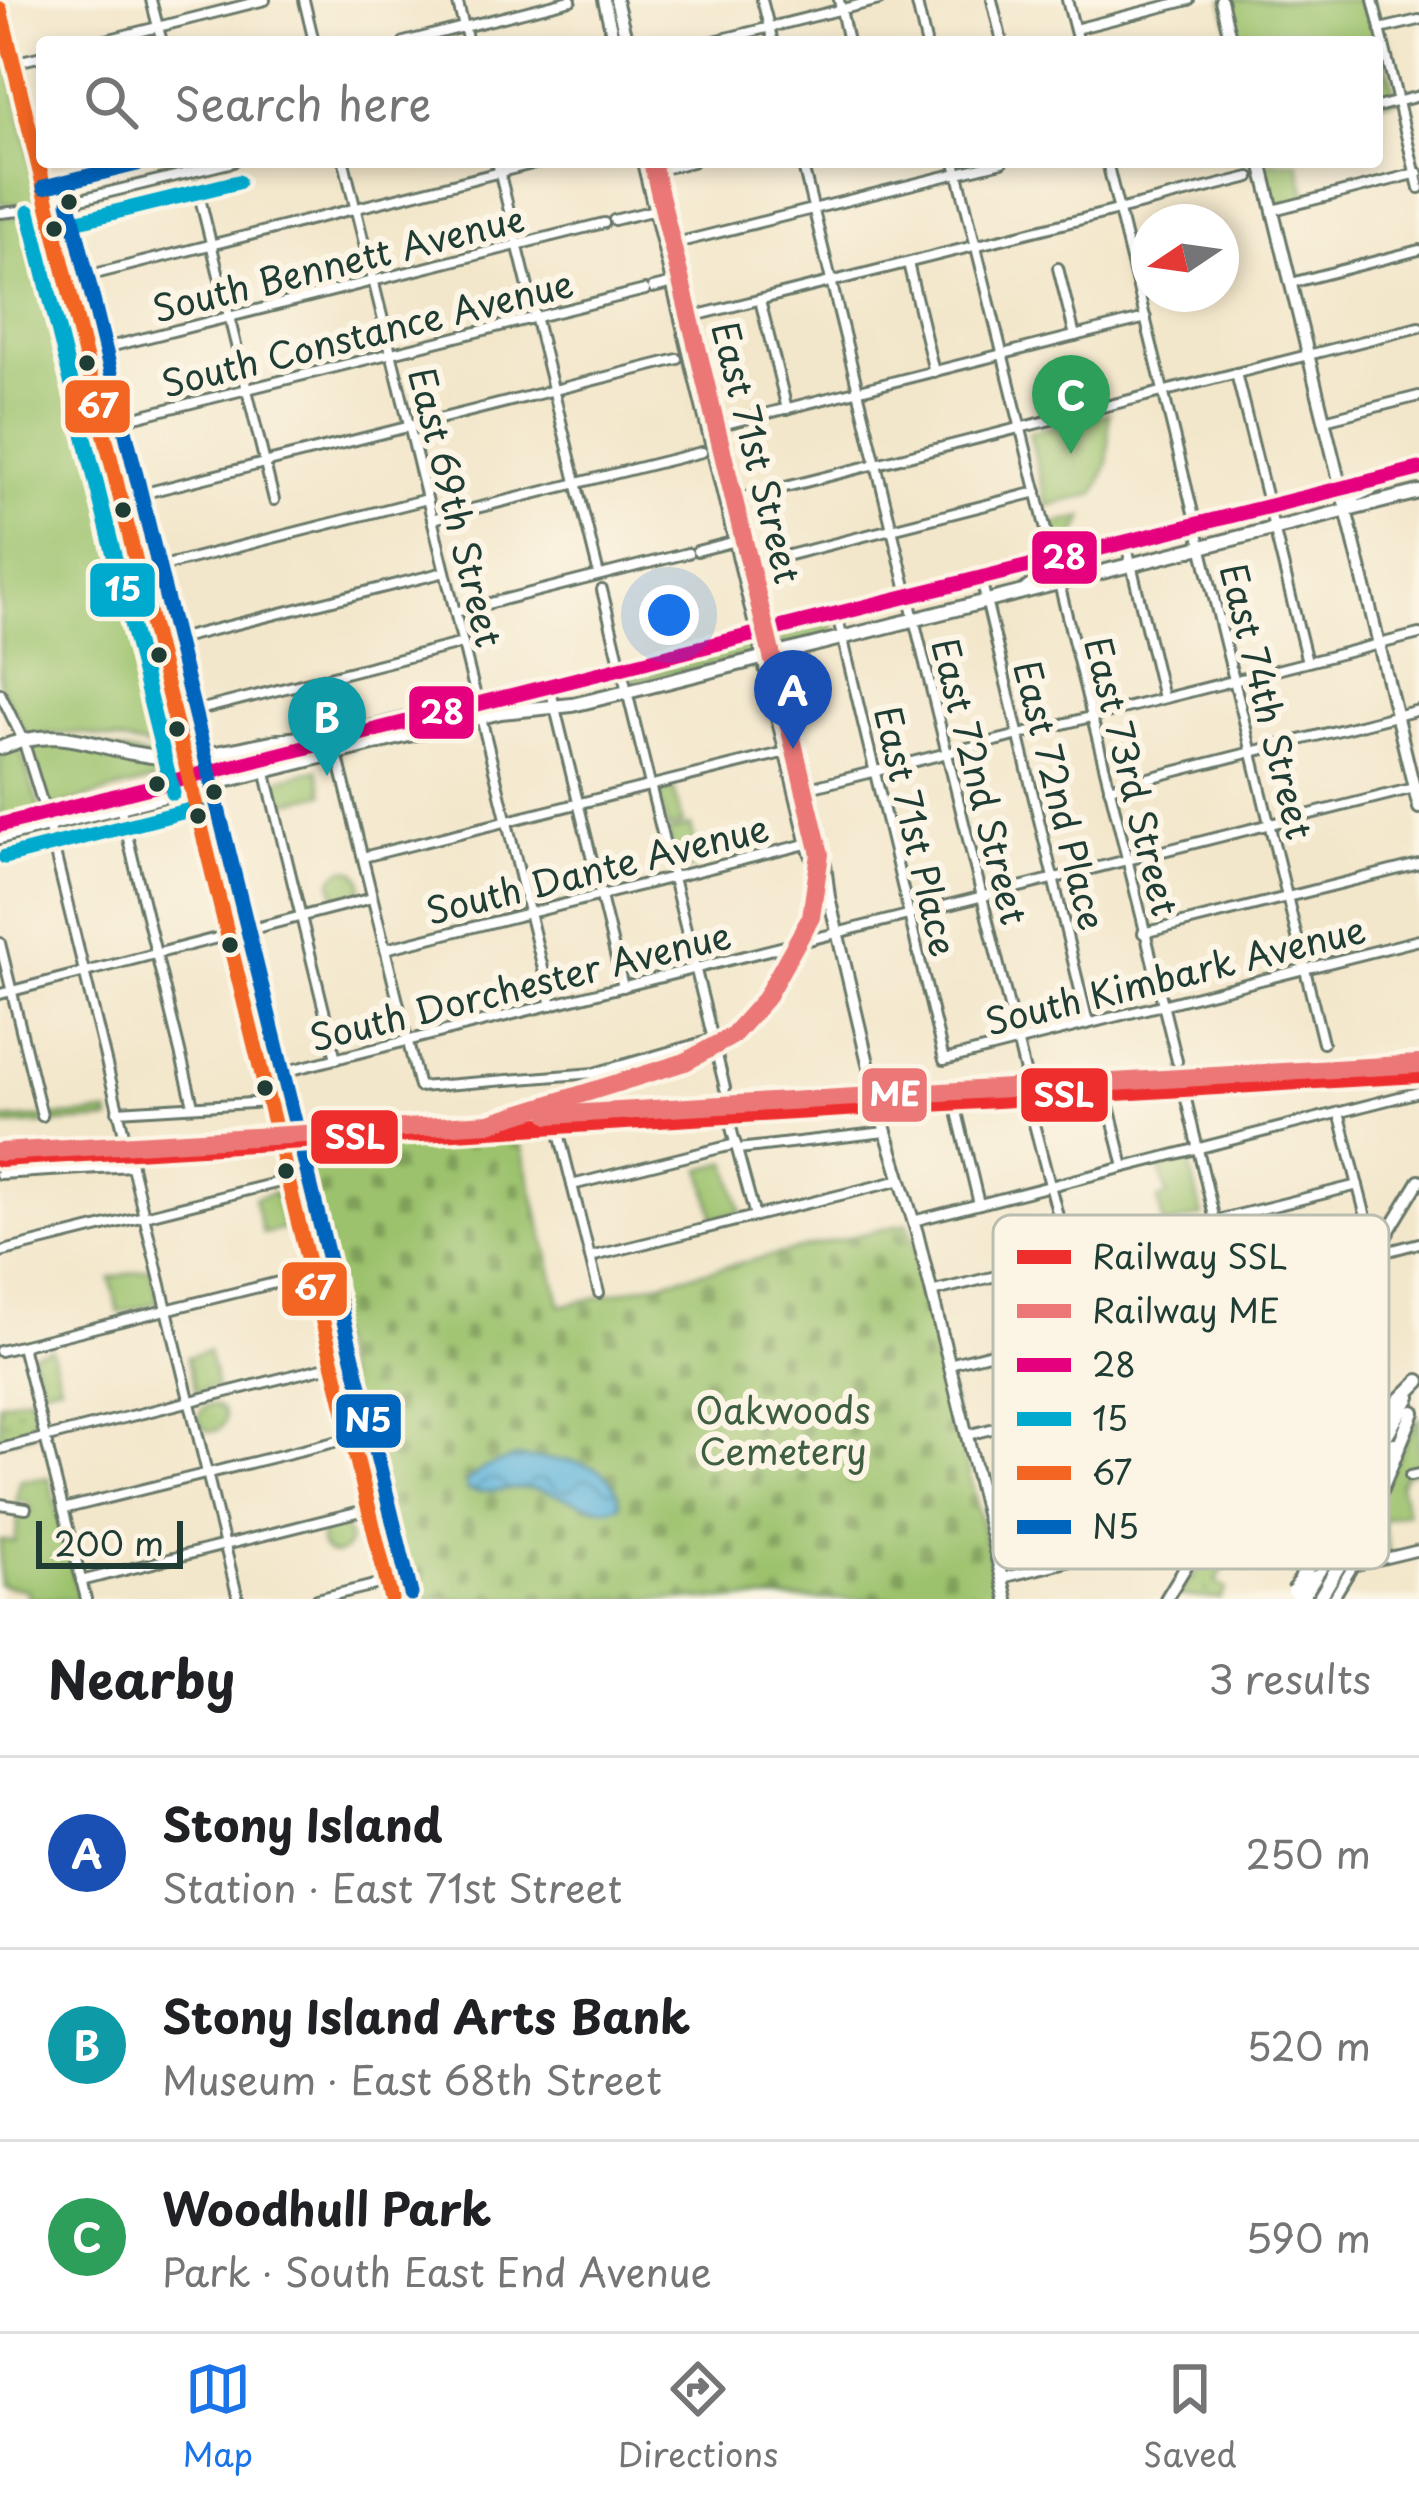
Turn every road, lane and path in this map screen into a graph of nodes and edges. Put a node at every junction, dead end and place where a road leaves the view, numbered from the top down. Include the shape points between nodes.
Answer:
1 (151, 0) edge
2 (265, 0) edge
3 (304, 0) edge
4 (457, 0) edge
5 (571, 0) edge
6 (604, 0) edge
7 (616, 0) edge
8 (762, 0) edge
9 (879, 0) edge
10 (916, 0) edge
11 (992, 0) edge
12 (1067, 0) edge
13 (1189, 0) edge
14 (1221, 0) edge
15 (1373, 0) edge
16 (840, 5) edge
17 (0, 9) edge
18 (1419, 20) edge
19 (158, 27) junction
20 (464, 27) junction
21 (769, 27) junction
22 (1075, 29) junction
23 (1380, 29) junction
24 (122, 36) edge
25 (160, 36) edge
26 (313, 36) edge
27 (428, 36) edge
28 (466, 36) edge
29 (613, 36) edge
30 (625, 36) edge
31 (734, 36) edge
32 (771, 36) edge
33 (847, 36) edge
34 (925, 36) edge
35 (1001, 36) edge
36 (1077, 36) edge
37 (1230, 36) edge
38 (1382, 36) edge
39 (1383, 41) edge
40 (36, 57) edge
41 (13, 63) junction
42 (1419, 96) edge
43 (1398, 101) junction
44 (1383, 105) edge
45 (36, 134) edge
46 (31, 135) junction
47 (36, 155) edge
48 (39, 168) edge
49 (188, 168) edge
50 (345, 168) edge
51 (495, 168) edge
52 (498, 168) edge
53 (644, 168) edge
54 (657, 168) edge
55 (804, 168) edge
56 (954, 168) edge
57 (957, 168) edge
58 (1108, 168) edge
59 (1262, 168) edge
60 (1417, 174) edge
61 (1250, 177) dead end
62 (197, 186) dead end
63 (1419, 188) edge
64 (49, 207) junction
65 (355, 208) junction
66 (0, 209) edge
67 (814, 209) junction
68 (655, 210) junction
69 (1119, 210) junction
70 (1273, 210) junction
71 (211, 244) junction
72 (517, 245) junction
73 (670, 245) junction
74 (976, 246) junction
75 (1419, 250) edge
76 (908, 263) junction
77 (1058, 268) dead end
78 (373, 280) junction
79 (67, 281) junction
80 (832, 282) junction
81 (674, 283) junction
82 (1291, 283) junction
83 (760, 300) junction
84 (229, 316) junction
85 (694, 316) junction
86 (535, 317) junction
87 (1146, 318) junction
88 (1419, 327) edge
89 (1075, 336) junction
90 (85, 352) junction
91 (391, 353) junction
92 (1003, 354) junction
93 (1309, 355) junction
94 (691, 357) junction
95 (934, 372) junction
96 (1236, 373) junction
97 (247, 389) junction
98 (553, 391) junction
99 (858, 391) junction
100 (1164, 391) junction
101 (1419, 396) edge
102 (787, 409) junction
103 (1324, 420) junction
104 (103, 425) junction
105 (409, 427) junction
106 (715, 427) junction
107 (1021, 427) junction
108 (701, 452) dead end
109 (876, 463) junction
110 (265, 464) junction
111 (1416, 470) edge
112 (1385, 478) junction
113 (576, 483) junction
114 (1341, 488) junction
115 (1037, 492) junction
116 (1419, 492) edge
117 (121, 499) junction
118 (427, 499) junction
119 (274, 500) dead end
120 (732, 500) junction
121 (1269, 507) junction
122 (1347, 510) junction
123 (432, 518) junction
124 (1305, 521) junction
125 (1197, 525) junction
126 (892, 529) junction
127 (1274, 529) junction
128 (736, 541) junction
129 (1126, 543) junction
130 (1202, 548) junction
131 (748, 565) junction
132 (1131, 566) junction
133 (139, 572) junction
134 (445, 572) junction
135 (1056, 572) junction
136 (599, 575) junction
137 (981, 579) junction
138 (602, 590) dead end
139 (909, 597) junction
140 (987, 602) junction
141 (455, 612) junction
142 (837, 615) junction
143 (915, 620) junction
144 (765, 634) junction
145 (1419, 634) edge
146 (843, 638) junction
147 (157, 644) junction
148 (463, 644) junction
149 (1379, 644) junction
150 (770, 657) junction
151 (1307, 662) junction
152 (622, 669) junction
153 (1235, 681) junction
154 (550, 687) junction
155 (627, 692) junction
156 (0, 693) edge
157 (1162, 698) junction
158 (477, 700) junction
159 (555, 708) junction
160 (1419, 710) edge
161 (175, 716) junction
162 (1091, 716) junction
163 (1397, 716) junction
164 (481, 717) junction
165 (1019, 735) junction
166 (333, 737) junction
167 (23, 740) junction
168 (0, 748) edge
169 (787, 752) junction
170 (1252, 752) junction
171 (337, 753) junction
172 (947, 753) junction
173 (185, 757) junction
174 (265, 770) junction
175 (875, 771) junction
176 (191, 782) junction
177 (650, 786) junction
178 (1417, 787) edge
179 (808, 788) junction
180 (1108, 788) junction
181 (578, 804) junction
182 (120, 806) junction
183 (1419, 808) edge
184 (46, 820) junction
185 (507, 822) junction
186 (1270, 824) junction
187 (0, 825) edge
188 (0, 837) edge
189 (822, 840) junction
190 (808, 843) junction
191 (363, 857) junction
192 (1126, 860) junction
193 (1419, 864) edge
194 (672, 878) junction
195 (1053, 879) junction
196 (600, 896) junction
197 (829, 897) junction
198 (981, 897) junction
199 (1287, 897) junction
200 (372, 898) junction
201 (529, 913) junction
202 (909, 915) junction
203 (300, 916) junction
204 (837, 933) junction
205 (1143, 933) junction
206 (229, 935) junction
207 (1419, 940) edge
208 (0, 943) edge
209 (385, 949) junction
210 (156, 954) junction
211 (694, 969) junction
212 (1305, 969) junction
213 (83, 973) junction
214 (622, 987) junction
215 (11, 991) junction
216 (0, 994) edge
217 (1161, 1004) junction
218 (552, 1005) junction
219 (1088, 1023) junction
220 (711, 1040) junction
221 (407, 1041) junction
222 (1016, 1041) junction
223 (1323, 1043) dead end
224 (1174, 1058) tunnel mouth
225 (336, 1059) junction
226 (944, 1060) joint
227 (1023, 1069) tunnel mouth
228 (263, 1077) junction
229 (872, 1080) tunnel mouth
230 (722, 1086) tunnel mouth
231 (1419, 1092) edge
232 (1182, 1094) tunnel mouth
233 (269, 1102) junction
234 (1031, 1102) tunnel mouth
235 (1108, 1102) dead end
236 (193, 1105) junction
237 (879, 1109) tunnel mouth
238 (117, 1111) junction
239 (1340, 1112) junction
240 (42, 1116) dead end
241 (958, 1116) dead end
242 (731, 1122) tunnel mouth
243 (559, 1132) dead end
244 (885, 1132) junction
245 (737, 1146) junction
246 (1196, 1149) junction
247 (132, 1166) junction
248 (1124, 1167) junction
249 (0, 1174) edge
250 (288, 1180) junction
251 (897, 1181) junction
252 (1419, 1181) edge
253 (572, 1185) junction
254 (1358, 1185) junction
255 (1051, 1186) junction
256 (980, 1204) junction
257 (1058, 1215) edge
258 (1212, 1215) edge
259 (1237, 1215) edge
260 (1365, 1215) edge
261 (145, 1216) junction
262 (755, 1216) junction
263 (913, 1221) junction
264 (1389, 1230) edge
265 (0, 1252) edge
266 (590, 1257) junction
267 (311, 1274) junction
268 (993, 1277) edge
269 (931, 1292) junction
270 (599, 1294) dead end
271 (168, 1309) junction
272 (22, 1346) junction
273 (0, 1351) edge
274 (993, 1353) edge
275 (949, 1364) junction
276 (334, 1365) junction
277 (1419, 1381) edge
278 (190, 1401) junction
279 (1416, 1407) edge
280 (993, 1429) edge
281 (1389, 1429) edge
282 (967, 1436) junction
283 (45, 1437) junction
284 (352, 1438) junction
285 (0, 1449) edge
286 (1389, 1452) edge
287 (1389, 1471) edge
288 (207, 1474) junction
289 (0, 1504) edge
290 (993, 1505) edge
291 (984, 1507) junction
292 (26, 1508) dead end
293 (63, 1509) junction
294 (369, 1509) junction
295 (993, 1542) edge
296 (225, 1545) junction
297 (1419, 1550) edge
298 (1389, 1557) edge
299 (1000, 1569) edge
300 (1038, 1569) edge
301 (1184, 1569) edge
302 (1319, 1569) edge
303 (1337, 1569) edge
304 (1351, 1569) edge
305 (1002, 1578) junction
306 (81, 1581) junction
307 (387, 1582) junction
308 (1298, 1597) edge
309 (86, 1599) edge
310 (238, 1599) edge
311 (317, 1599) edge
312 (391, 1599) edge
313 (1007, 1599) edge
314 (1166, 1599) edge
315 (1319, 1599) edge
316 (1334, 1599) edge

1 - 19 street
2 - 19 street
3 - 26 street
4 - 20 street
5 - 20 street
6 - 29 main road
7 - 30 main road
8 - 21 street
9 - 16 street
10 - 34 street
11 - 35 street
12 - 22 street
13 - 22 street
14 - 37 main road
15 - 23 street
16 - 21 street
16 - 33 street
17 - 41 street
18 - 23 street
19 - 24 street
19 - 25 street
20 - 27 street
20 - 28 street
21 - 31 street
21 - 32 street
22 - 36 street
23 - 38 street
39 - 43 street
40 - 41 street
41 - 46 street
42 - 43 street
43 - 44 street
43 - 60 street
45 - 46 street
46 - 47 street
48 - 64 street
49 - 64 street
50 - 65 street, East 69th Street
51 - 65 street
52 - 72 street
53 - 68 main road, East 71st Street
54 - 73 main road, East 71st Street
55 - 67 street, East 72nd Street
56 - 67 street
57 - 74 street, East 73rd Street
58 - 69 street, East 74th Street
59 - 70 main road
60 - 63 street
60 - 70 street
61 - 69 street
62 - 71 street
64 - 66 street
64 - 79 street
65 - 71 street
65 - 78 street, East 69th Street
67 - 73 street
67 - 80 street, East 72nd Street
68 - 72 street, South Bennett Avenue
68 - 73 main road, East 71st Street
69 - 74 street
69 - 87 street, East 74th Street
70 - 82 main road
71 - 79 street
71 - 84 street
72 - 78 street, South Bennett Avenue
72 - 86 street
73 - 81 main road, East 71st Street
73 - 85 main road, East 71st Street
74 - 76 street
74 - 92 street, East 73rd Street
75 - 82 street
76 - 80 street
76 - 95 street
77 - 89 street
78 - 84 street, South Bennett Avenue
78 - 91 street, East 69th Street
79 - 90 street
80 - 83 street
80 - 99 street, East 72nd Street
81 - 86 street, South Constance Avenue
81 - 94 main road, East 71st Street
82 - 93 main road
83 - 85 street
83 - 102 street
84 - 90 street, South Bennett Avenue
84 - 97 street
85 - 94 main road, East 71st Street
86 - 91 street, South Constance Avenue
86 - 98 street
87 - 89 street
87 - 100 street, East 74th Street
88 - 93 street
89 - 92 street
90 - 104 street
91 - 97 street, South Constance Avenue
91 - 105 street, East 69th Street
92 - 95 street
92 - 107 street, East 73rd Street
93 - 96 street
93 - 103 main road
94 - 98 street
94 - 106 main road, East 71st Street
95 - 99 street
96 - 100 street
96 - 121 street
97 - 104 street, South Constance Avenue
97 - 110 street
98 - 105 street
98 - 113 street
99 - 102 street
99 - 109 street, East 72nd Street
100 - 107 street
100 - 125 street, East 74th Street
101 - 103 street
102 - 106 street
103 - 114 main road
104 - 117 street
105 - 110 street
105 - 118 street, East 69th Street
106 - 120 main road, East 71st Street
107 - 109 street
107 - 115 street, East 73rd Street
108 - 113 street
109 - 120 street
109 - 126 street, East 72nd Street
110 - 117 street
110 - 119 street
111 - 112 highway
111 - 116 street
112 - 114 highway
112 - 122 highway via 1354,496
113 - 123 street
113 - 136 street
114 - 121 highway
114 - 122 main road
114 - 124 highway
115 - 126 street
115 - 135 street, East 73rd Street
116 - 122 highway
117 - 133 street
118 - 123 street, East 69th Street
118 - 133 street
120 - 128 main road, East 71st Street
120 - 131 main road, East 71st Street
121 - 125 highway
121 - 127 street
122 - 124 highway
122 - 149 main road
123 - 134 street, East 69th Street
124 - 127 highway
125 - 129 highway
125 - 130 street, East 74th Street
126 - 131 street
126 - 139 street, East 72nd Street
127 - 130 highway
127 - 151 street
128 - 131 main road, East 71st Street
128 - 136 street
129 - 132 street
129 - 135 highway
130 - 132 highway
130 - 153 street, East 74th Street
131 - 144 main road, East 71st Street
132 - 135 highway
132 - 157 street
133 - 147 street
134 - 141 street, East 69th Street
134 - 147 street
135 - 137 highway
135 - 140 highway
135 - 162 street, East 73rd Street
136 - 141 street
137 - 139 highway
137 - 140 street, East 72nd Place
138 - 152 street
139 - 142 highway
139 - 143 street, East 72nd Street
140 - 143 highway
140 - 165 street, East 72nd Place
141 - 148 street, East 69th Street
142 - 144 highway
142 - 146 street, East 71st Place
143 - 146 highway
143 - 172 street, East 72nd Street
144 - 150 main road, East 71st Street
144 - 152 highway
145 - 149 street
146 - 150 highway
146 - 175 street, East 71st Place
147 - 161 street
148 - 158 street, East 69th Street
148 - 161 street
149 - 151 street
149 - 163 main road
150 - 155 highway
150 - 169 main road, East 71st Street
150 - 179 main road, East 71st Street
151 - 153 street
152 - 154 highway
152 - 155 street
153 - 157 street
153 - 170 street, East 74th Street
154 - 158 highway
154 - 159 street
155 - 159 highway
155 - 177 street
156 - 167 street
157 - 162 street
158 - 164 street, East 69th Street
158 - 166 highway
159 - 164 highway
159 - 181 street
160 - 163 street
161 - 173 street
162 - 165 street
162 - 180 street, East 73rd Street
163 - 170 street
163 - 178 main road
164 - 171 highway
164 - 185 street, East 69th Street
165 - 172 street
165 - 195 street, East 72nd Place
166 - 171 street
166 - 173 highway
166 - 176 main road
167 - 168 highway
167 - 173 highway via 71,736
167 - 184 street
169 - 177 street
169 - 190 main road, East 71st Street
170 - 180 street
170 - 186 street, East 74th Street
171 - 174 highway
171 - 191 street
172 - 175 street
172 - 198 street, East 72nd Street
173 - 176 street
174 - 176 highway
174 - 203 street
175 - 179 street
175 - 202 street, East 71st Place
176 - 182 highway
176 - 184 main road
176 - 206 street
177 - 181 street
177 - 194 street
178 - 183 main road
178 - 186 street, South Dorchester Avenue
179 - 189 main road, East 71st Street
180 - 192 street, East 73rd Street
181 - 185 street
181 - 196 street
182 - 184 highway
182 - 210 street
184 - 187 main road
184 - 188 highway
184 - 213 street
185 - 191 street
185 - 201 street, East 69th Street
186 - 192 street, South Dorchester Avenue
186 - 199 street, East 74th Street
189 - 190 street, South Dante Avenue
189 - 197 main road, East 71st Street
190 - 194 street, South Dante Avenue
190 - 197 main road, East 71st Street
191 - 200 street
192 - 195 street, South Dorchester Avenue
192 - 205 street, East 73rd Street
193 - 199 street
194 - 196 street, South Dante Avenue
194 - 211 street
195 - 198 street, South Dorchester Avenue
195 - 219 street, East 72nd Place
196 - 201 street, South Dante Avenue
196 - 214 street
197 - 204 main road, East 71st Street
198 - 202 street, South Dorchester Avenue
198 - 222 street, East 72nd Street
199 - 205 street
199 - 212 street, East 74th Street
200 - 203 street
200 - 209 street
201 - 209 street, South Dante Avenue
201 - 218 street, East 69th Street
202 - 204 street, South Dorchester Avenue
202 - 226 street, East 71st Place
203 - 206 street
203 - 225 street
204 - 211 street, South Dorchester Avenue
204 - 229 main road, East 71st Street
205 - 217 street, East 73rd Street
206 - 210 street
206 - 228 street
207 - 212 street, South Kimbark Avenue
208 - 215 street
209 - 221 street
210 - 213 street
210 - 236 street
211 - 214 street, South Dorchester Avenue
211 - 220 street
212 - 217 street, South Kimbark Avenue
212 - 223 street, East 74th Street
213 - 215 street
213 - 238 street
214 - 218 street, South Dorchester Avenue
215 - 216 street
215 - 240 street
217 - 219 street, South Kimbark Avenue
217 - 224 street, East 73rd Street
218 - 221 street, South Dorchester Avenue
219 - 222 street, South Kimbark Avenue
220 - 221 street via 594,1073 419,1087
220 - 230 street
221 - 225 street, South Dorchester Avenue
222 - 226 street, South Kimbark Avenue
222 - 227 street, East 72nd Street
225 - 228 street, South Dorchester Avenue
228 - 233 street
231 - 239 street
232 - 246 street
233 - 236 street
233 - 250 street
234 - 255 street
235 - 248 street
236 - 238 street
237 - 244 main road
238 - 247 street
239 - 246 street
239 - 254 street
241 - 256 street
242 - 245 street
243 - 253 street
244 - 245 street
244 - 251 main road
245 - 253 street
245 - 262 street
246 - 248 street
246 - 258 street
247 - 249 street
247 - 261 street
248 - 255 street
250 - 261 street
250 - 267 street
251 - 262 street
251 - 263 main road
252 - 264 main road
253 - 266 street
254 - 259 street
254 - 260 street
255 - 256 street
255 - 257 street
256 - 263 street
261 - 265 street
261 - 271 street
262 - 266 street
263 - 269 main road
266 - 270 street
267 - 271 street
267 - 276 street
268 - 269 street
269 - 275 main road
271 - 272 street
271 - 278 street
272 - 273 street
272 - 283 street
274 - 275 street
275 - 282 main road
276 - 278 street
276 - 284 street
277 - 281 highway
278 - 283 street
278 - 288 street
279 - 286 highway, bridge
279 - 287 highway
280 - 282 street
282 - 291 main road
283 - 285 street
283 - 293 street
284 - 288 street
284 - 294 street
288 - 293 street
288 - 296 street
289 - 292 street
290 - 291 street
291 - 295 main road
293 - 306 street
294 - 296 street
294 - 307 street
296 - 306 street
296 - 310 street
297 - 298 street
299 - 305 main road
300 - 305 street
301 - 314 main road
302 - 308 highway, bridge
303 - 315 highway
304 - 316 street
305 - 313 main road
306 - 309 street
307 - 311 street
307 - 312 street

